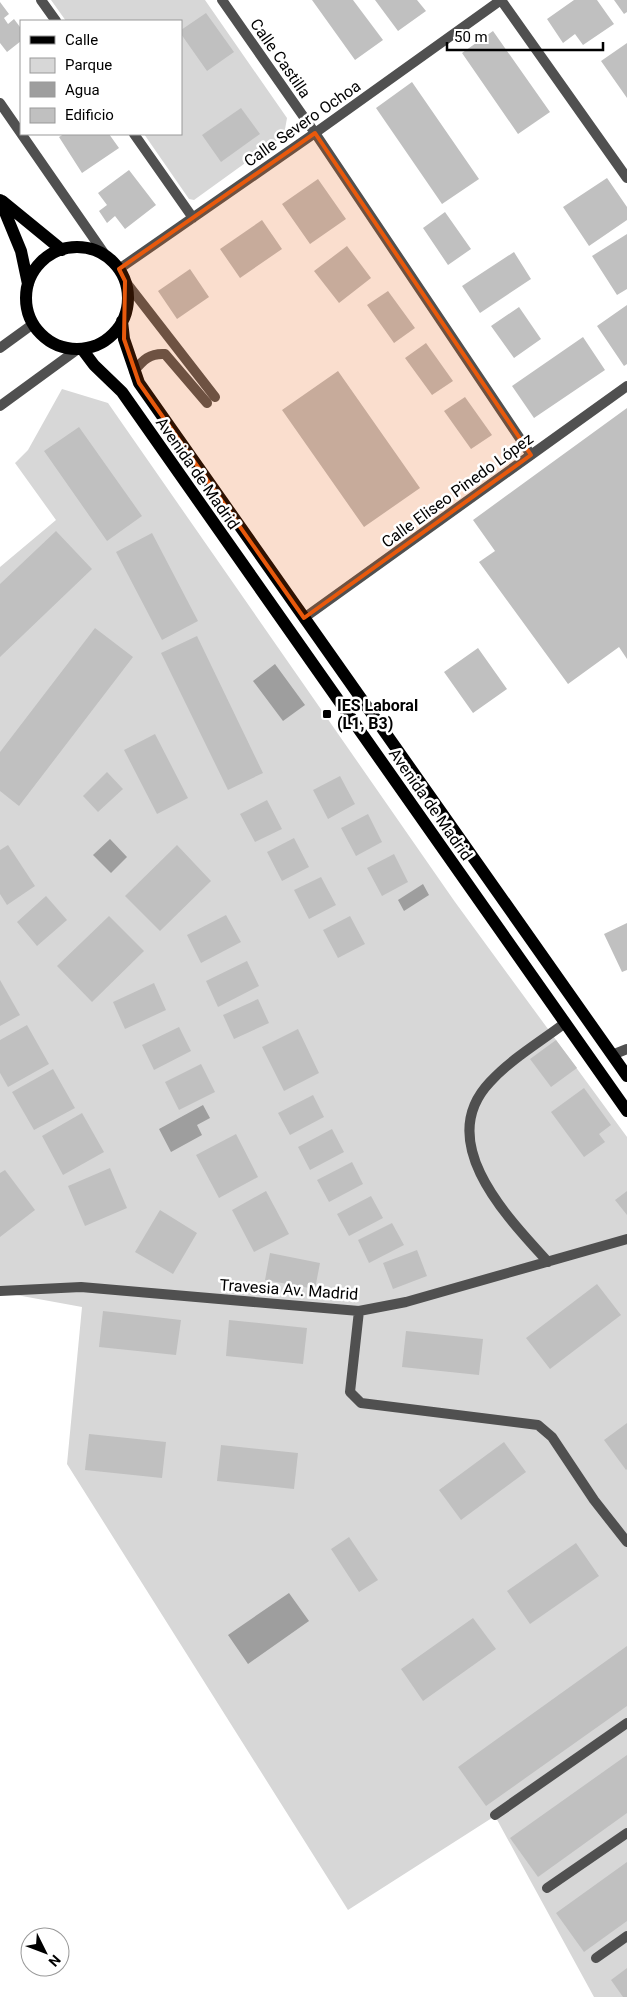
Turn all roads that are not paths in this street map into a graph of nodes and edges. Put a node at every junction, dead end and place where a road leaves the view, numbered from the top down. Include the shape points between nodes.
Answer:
1 (41, 0) edge
2 (222, 0) edge
3 (501, 0) edge
4 (55, 20) edge
5 (0, 103) edge
6 (20, 132) edge
7 (315, 133) junction
8 (22, 135) edge
9 (135, 135) edge
10 (627, 178) edge
11 (0, 200) edge
12 (193, 218) junction
13 (62, 250) junction
14 (106, 256) junction
15 (119, 268) junction
16 (125, 281) junction
17 (28, 284) junction
18 (122, 321) junction
19 (33, 324) junction
20 (0, 348) edge
21 (80, 349) junction
22 (134, 371) junction
23 (627, 386) edge
24 (0, 406) edge
25 (531, 455) junction
26 (304, 618) junction
27 (565, 1023) junction
28 (627, 1050) edge
29 (612, 1055) junction
30 (627, 1076) edge
31 (627, 1110) edge
32 (627, 1239) edge
33 (548, 1262) junction
34 (0, 1291) edge
35 (359, 1310) junction
36 (627, 1542) edge
37 (627, 1723) edge
38 (495, 1815) dead end
39 (627, 1833) edge
40 (547, 1888) dead end
41 (627, 1936) edge
42 (596, 1958) dead end

1 - 4 street
2 - 7 street, Calle Castilla
3 - 7 street, Calle Severo Ochoa
3 - 10 street
5 - 6 street
7 - 12 street, Calle Severo Ochoa
7 - 25 street, Calle Castilla
8 - 14 street
9 - 12 street
11 - 13 main road
11 - 17 main road via 21,251
12 - 15 street, Calle Severo Ochoa
13 - 14 main road via 77,247
13 - 17 main road via 47,257 35,269
14 - 15 main road
15 - 16 main road
16 - 18 main road via 127,308
16 - 22 street via 211,400 165,354 156,353 144,359
17 - 19 main road via 26,298
18 - 21 main road via 112,335 98,345
18 - 22 main road, Avenida de Madrid
19 - 20 street
19 - 21 main road via 54,344
21 - 24 street
21 - 27 main road, Avenida de Madrid via 122,392
22 - 26 main road, Avenida de Madrid via 139,383
23 - 25 street, Calle Eliseo Pinedo López
25 - 26 street, Calle Eliseo Pinedo López
26 - 29 main road, Avenida de Madrid
27 - 31 main road, Avenida de Madrid
27 - 33 street via 489,1083 473,1112 470,1134 471,1151 480,1174 519,1230
28 - 29 street
29 - 30 main road, Avenida de Madrid
32 - 33 street, Travesia Av. Madrid
33 - 35 street, Travesia Av. Madrid via 406,1302
34 - 35 street, Travesia Av. Madrid via 81,1287
35 - 36 street via 350,1392 361,1403 538,1425 552,1437
37 - 38 street
39 - 40 street
41 - 42 street

